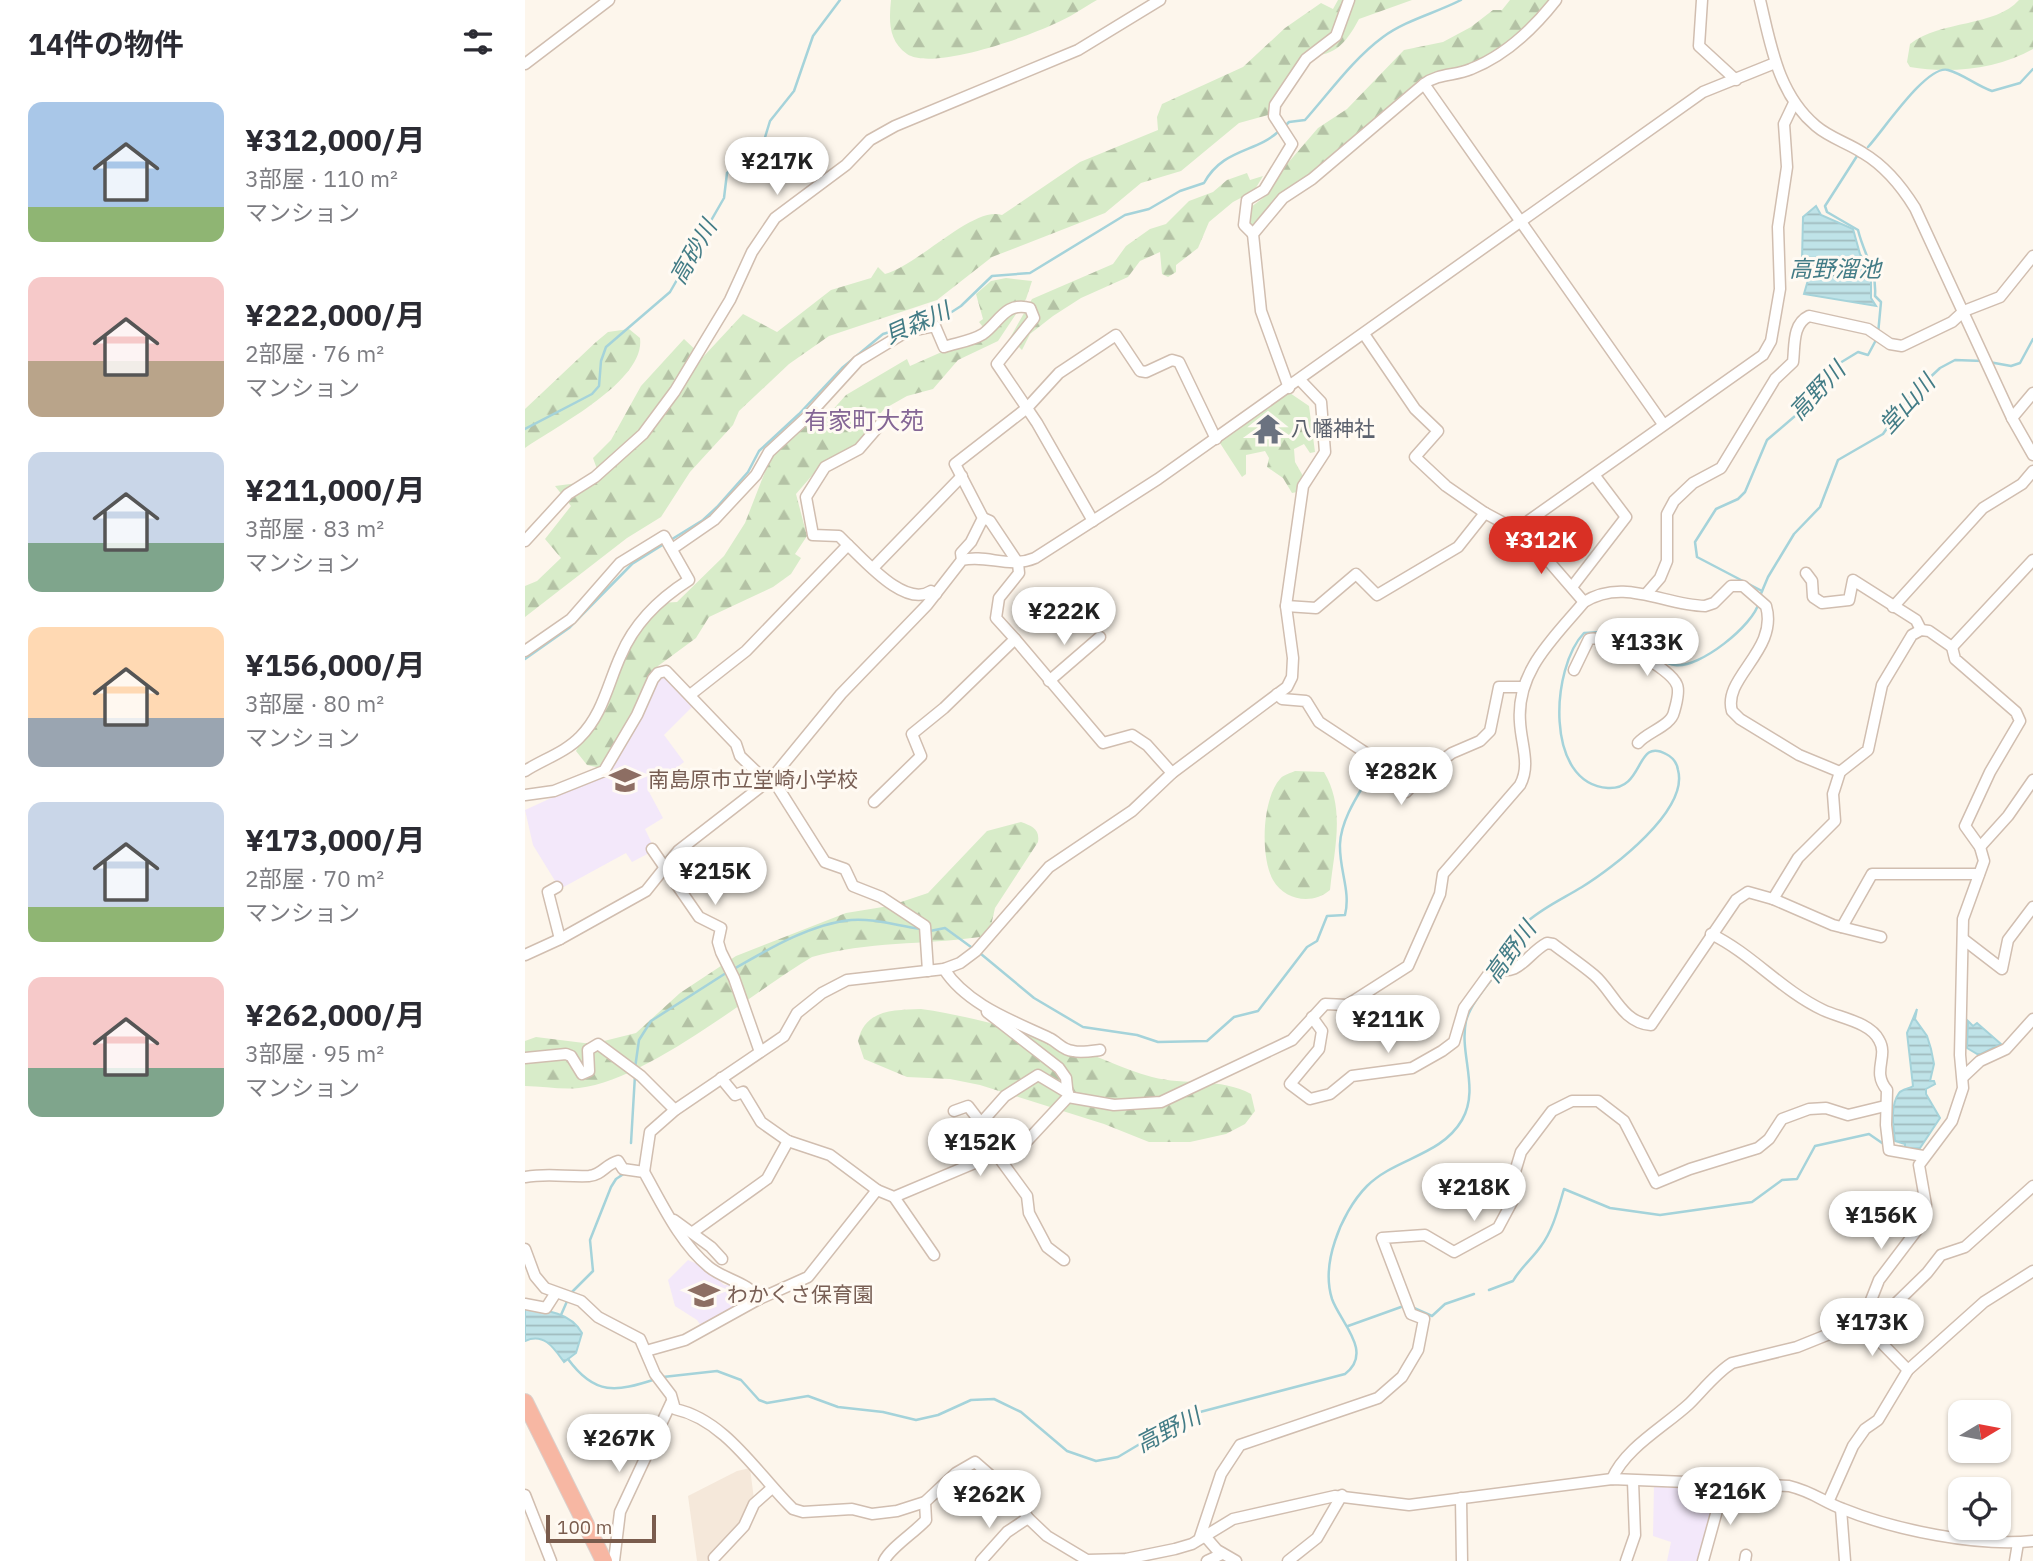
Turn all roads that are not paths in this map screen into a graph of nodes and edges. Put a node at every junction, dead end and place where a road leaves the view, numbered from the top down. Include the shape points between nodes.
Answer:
1 (609, 0) edge
2 (1160, 0) edge
3 (1349, 0) edge
4 (1556, 0) edge
5 (1702, 0) edge
6 (1760, 0) edge
7 (1775, 62) junction
8 (525, 64) edge
9 (1736, 80) junction
10 (1424, 84) junction
11 (1794, 103) junction
12 (1520, 224) junction
13 (1253, 234) junction
14 (2033, 256) edge
15 (1964, 311) junction
16 (1364, 334) junction
17 (1300, 380) junction
18 (1289, 388) junction
19 (2033, 393) edge
20 (1027, 408) junction
21 (2013, 418) junction
22 (884, 420) dead end
23 (1664, 424) junction
24 (1216, 439) junction
25 (2033, 455) edge
26 (2033, 471) edge
27 (1595, 476) junction
28 (962, 477) junction
29 (1485, 513) junction
30 (983, 518) junction
31 (1093, 521) junction
32 (1517, 529) junction
33 (525, 541) edge
34 (669, 544) junction
35 (848, 545) junction
36 (963, 560) junction
37 (2033, 560) edge
38 (1017, 563) junction
39 (873, 568) junction
40 (1806, 573) dead end
41 (1572, 587) junction
42 (1647, 593) junction
43 (936, 594) junction
44 (1584, 601) junction
45 (1286, 607) junction
46 (1893, 607) junction
47 (1921, 630) junction
48 (1100, 637) dead end
49 (1015, 639) junction
50 (1952, 647) junction
51 (525, 651) edge
52 (1574, 670) dead end
53 (1049, 681) junction
54 (1523, 687) junction
55 (1277, 694) junction
56 (690, 695) junction
57 (1638, 743) dead end
58 (525, 771) edge
59 (1840, 772) junction
60 (1172, 773) junction
61 (769, 780) junction
62 (2033, 780) edge
63 (2029, 792) edge
64 (525, 795) edge
65 (874, 802) dead end
66 (1980, 847) junction
67 (652, 849) dead end
68 (665, 866) junction
69 (1979, 874) junction
70 (557, 887) dead end
71 (1773, 899) junction
72 (2033, 907) edge
73 (1842, 927) junction
74 (1711, 934) junction
75 (1881, 937) dead end
76 (559, 939) junction
77 (1963, 939) junction
78 (525, 955) edge
79 (944, 969) junction
80 (928, 971) junction
81 (983, 1004) junction
82 (1312, 1017) junction
83 (2033, 1019) edge
84 (1100, 1050) dead end
85 (760, 1052) junction
86 (525, 1058) edge
87 (721, 1077) junction
88 (1963, 1077) junction
89 (1068, 1095) junction
90 (1885, 1106) junction
91 (675, 1110) junction
92 (954, 1111) dead end
93 (788, 1142) junction
94 (997, 1155) junction
95 (1923, 1157) junction
96 (644, 1172) junction
97 (525, 1177) edge
98 (2033, 1186) edge
99 (877, 1190) junction
100 (894, 1197) junction
101 (671, 1221) junction
102 (693, 1232) junction
103 (525, 1249) edge
104 (934, 1255) dead end
105 (722, 1259) dead end
106 (1064, 1260) dead end
107 (2033, 1271) edge
108 (555, 1294) junction
109 (759, 1299) junction
110 (525, 1304) edge
111 (1862, 1323) junction
112 (646, 1351) junction
113 (1908, 1370) junction
114 (525, 1402) edge
115 (671, 1403) junction
116 (1612, 1479) junction
117 (1633, 1481) junction
118 (1724, 1485) junction
119 (772, 1488) junction
120 (525, 1495) edge
121 (1342, 1495) junction
122 (1461, 1498) junction
123 (1829, 1500) junction
124 (925, 1502) junction
125 (1841, 1509) junction
126 (1028, 1518) junction
127 (1202, 1536) junction
128 (2033, 1541) edge
129 (2018, 1543) junction
130 (1222, 1554) junction
131 (714, 1558) dead end
132 (551, 1561) edge
133 (604, 1561) edge
134 (614, 1561) edge
135 (884, 1561) edge
136 (981, 1561) edge
137 (1087, 1561) edge
138 (1207, 1561) edge
139 (1236, 1561) edge
140 (1289, 1561) edge
141 (1462, 1561) edge
142 (1626, 1561) edge
143 (1703, 1561) edge
144 (1845, 1561) edge
145 (2015, 1561) edge

1 - 8 street
2 - 33 street via 1078,50 870,140 846,165 775,218 682,380 643,434 595,477 568,494
3 - 13 street via 1336,36 1306,59 1275,105 1274,116 1292,140 1291,149 1264,190 1247,200 1244,225
4 - 10 street via 1493,60
5 - 9 street via 1699,46
6 - 7 street
7 - 9 street
7 - 11 street
9 - 12 street via 1703,92
10 - 12 street
10 - 13 street via 1283,198
11 - 15 street via 1824,133 1863,153 1898,183 1915,208
11 - 23 street via 1784,124 1787,167 1778,227 1780,289 1771,341 1763,355
12 - 16 street
12 - 23 street
13 - 18 street via 1261,311
14 - 15 street via 2007,292
15 - 21 street
15 - 42 street via 1952,322 1902,346 1868,329 1809,316 1801,320 1793,362 1775,379 1721,468 1693,483 1674,501 1667,514 1667,561
16 - 17 street
16 - 29 street via 1415,409 1438,431 1415,457
17 - 18 street
17 - 45 street via 1321,402 1325,452 1303,486
18 - 24 street
19 - 21 street
20 - 24 street via 1059,373 1116,335 1140,371 1172,360 1179,362
20 - 28 street via 955,464
20 - 31 street
20 - 34 street via 996,364 1034,318 1030,308 1010,308 985,333 944,347 936,326 906,332 858,361 769,452 756,475 714,520
21 - 25 street
22 - 35 street via 859,449 825,467 806,497 813,535 839,536
23 - 27 street
24 - 31 street
26 - 46 street via 2022,484 1983,508
27 - 32 street
27 - 41 street via 1626,517
28 - 30 street
28 - 39 street
29 - 32 street
29 - 45 street via 1458,547 1377,595 1356,574 1317,608
30 - 36 street via 961,553
30 - 38 street via 990,521
31 - 38 street via 1035,558
32 - 41 street
34 - 51 street via 664,536 620,563 571,619
34 - 58 street via 689,580 659,599 635,629 601,706 579,738
35 - 39 street
35 - 56 street via 746,652
36 - 38 street
36 - 43 street
37 - 50 street
38 - 49 street via 1019,573 996,605 996,618
39 - 43 street via 893,587 916,596
40 - 46 street via 1812,581 1813,597 1822,603 1849,600 1853,580
41 - 44 street
42 - 44 street via 1607,592
42 - 59 street via 1711,605 1736,585 1760,599 1768,616 1765,638 1732,694 1732,711 1799,755
43 - 61 street via 841,694
44 - 54 street via 1534,661
45 - 55 street via 1292,677
46 - 47 street via 1916,620
47 - 50 street
47 - 59 street via 1912,635 1882,685 1868,750
48 - 53 street
49 - 53 street
49 - 65 street via 912,734 921,756
50 - 66 street via 1955,659 2016,712 2020,721 1965,826
52 - 57 street via 1589,639 1608,639 1662,668 1675,681 1674,712
53 - 60 street via 1103,743 1132,735 1147,744
54 - 55 street via 1499,687 1490,731 1423,774 1406,792 1381,763 1319,722 1306,701
54 - 82 street via 1519,720 1527,772 1443,874 1440,894 1408,966 1347,1005 1325,1004
55 - 60 street
56 - 61 street via 736,744 740,756
56 - 64 street via 666,671 658,673 604,771 554,792
59 - 71 street via 1833,794 1832,828 1807,847
60 - 79 street via 1132,811 1049,867 976,951
61 - 68 street
61 - 80 street via 825,862 845,869 853,886 881,897 925,926
62 - 63 street
63 - 66 street
66 - 69 street via 1984,861
67 - 68 street
68 - 76 street via 646,891
68 - 85 street via 699,917 721,928 719,942
69 - 73 street via 1872,874
69 - 77 street via 1963,919
70 - 76 street via 548,892
71 - 73 street
71 - 74 street via 1748,892 1736,900
72 - 77 street via 2008,940 2002,969
73 - 75 street
74 - 82 street via 1651,1025 1631,1019 1596,976 1553,944 1538,947 1517,969 1493,968 1464,1008 1454,1042 1442,1051 1412,1068 1352,1076 1330,1094 1310,1099 1290,1084 1319,1049 1322,1031
74 - 90 street via 1737,947 1764,972 1821,1009 1871,1030 1880,1041
76 - 78 street
77 - 88 street
79 - 80 street
79 - 81 street via 952,982
80 - 85 street via 837,984 797,1013 784,1036
81 - 84 street via 1060,1047
81 - 89 street via 989,1015 1059,1068 1066,1077
82 - 89 street via 1292,1040 1161,1102 1114,1105
83 - 88 street via 2014,1042 1980,1061
85 - 87 street
86 - 91 street via 566,1054 582,1074 589,1071 587,1050 598,1044
87 - 91 street
87 - 93 street via 735,1095 743,1092 761,1122
88 - 95 street via 1952,1121
89 - 92 street via 1038,1074 1005,1097 981,1122 968,1106
89 - 94 street via 1035,1134
90 - 95 street via 1889,1150
90 - 127 street via 1848,1115 1826,1108 1809,1109 1782,1119 1758,1148 1656,1183 1624,1121 1598,1101 1572,1101 1552,1111 1521,1152 1513,1200 1498,1227 1454,1252 1425,1235 1382,1238 1411,1314 1424,1319 1418,1350 1402,1377 1378,1398 1240,1445 1221,1474
91 - 96 street via 650,1132
93 - 99 street via 829,1155
93 - 102 street via 767,1179
94 - 100 street
94 - 106 street via 1027,1196 1029,1213 1047,1247
95 - 111 street via 1919,1165 1926,1205 1923,1222 1879,1280
96 - 97 street via 623,1169 618,1161 590,1176 548,1173
96 - 101 street
98 - 111 street via 1965,1247 1941,1255 1897,1304
99 - 100 street
99 - 109 street via 809,1277
100 - 104 street
101 - 102 street
101 - 109 street via 708,1266 752,1289
102 - 105 street
103 - 108 street via 540,1283
107 - 113 street via 1984,1302
108 - 110 street via 546,1308
108 - 112 street via 570,1296 599,1317 634,1333
109 - 112 street via 685,1340
111 - 113 street
111 - 116 street via 1797,1347 1732,1363 1637,1447
112 - 115 street
113 - 123 street via 1878,1420 1853,1446
114 - 133 highway
115 - 119 street via 729,1441
115 - 134 street via 620,1512
116 - 117 street
116 - 122 street
117 - 118 street
117 - 142 street via 1635,1535
118 - 123 street via 1789,1486
118 - 143 street
119 - 124 street via 793,1509 803,1512 852,1509 873,1514
119 - 131 street via 754,1504 744,1526
120 - 132 street
121 - 122 street via 1409,1505
121 - 127 street via 1233,1519
121 - 140 street via 1317,1538
122 - 141 street
123 - 125 street
124 - 126 street via 975,1462 1014,1496
124 - 135 street via 926,1520 887,1553
125 - 129 street via 1928,1533
125 - 144 street
126 - 136 street via 1007,1532
126 - 137 street
127 - 130 street
127 - 137 street via 1192,1544 1153,1554
128 - 129 street
129 - 145 street
130 - 138 street
130 - 139 street

